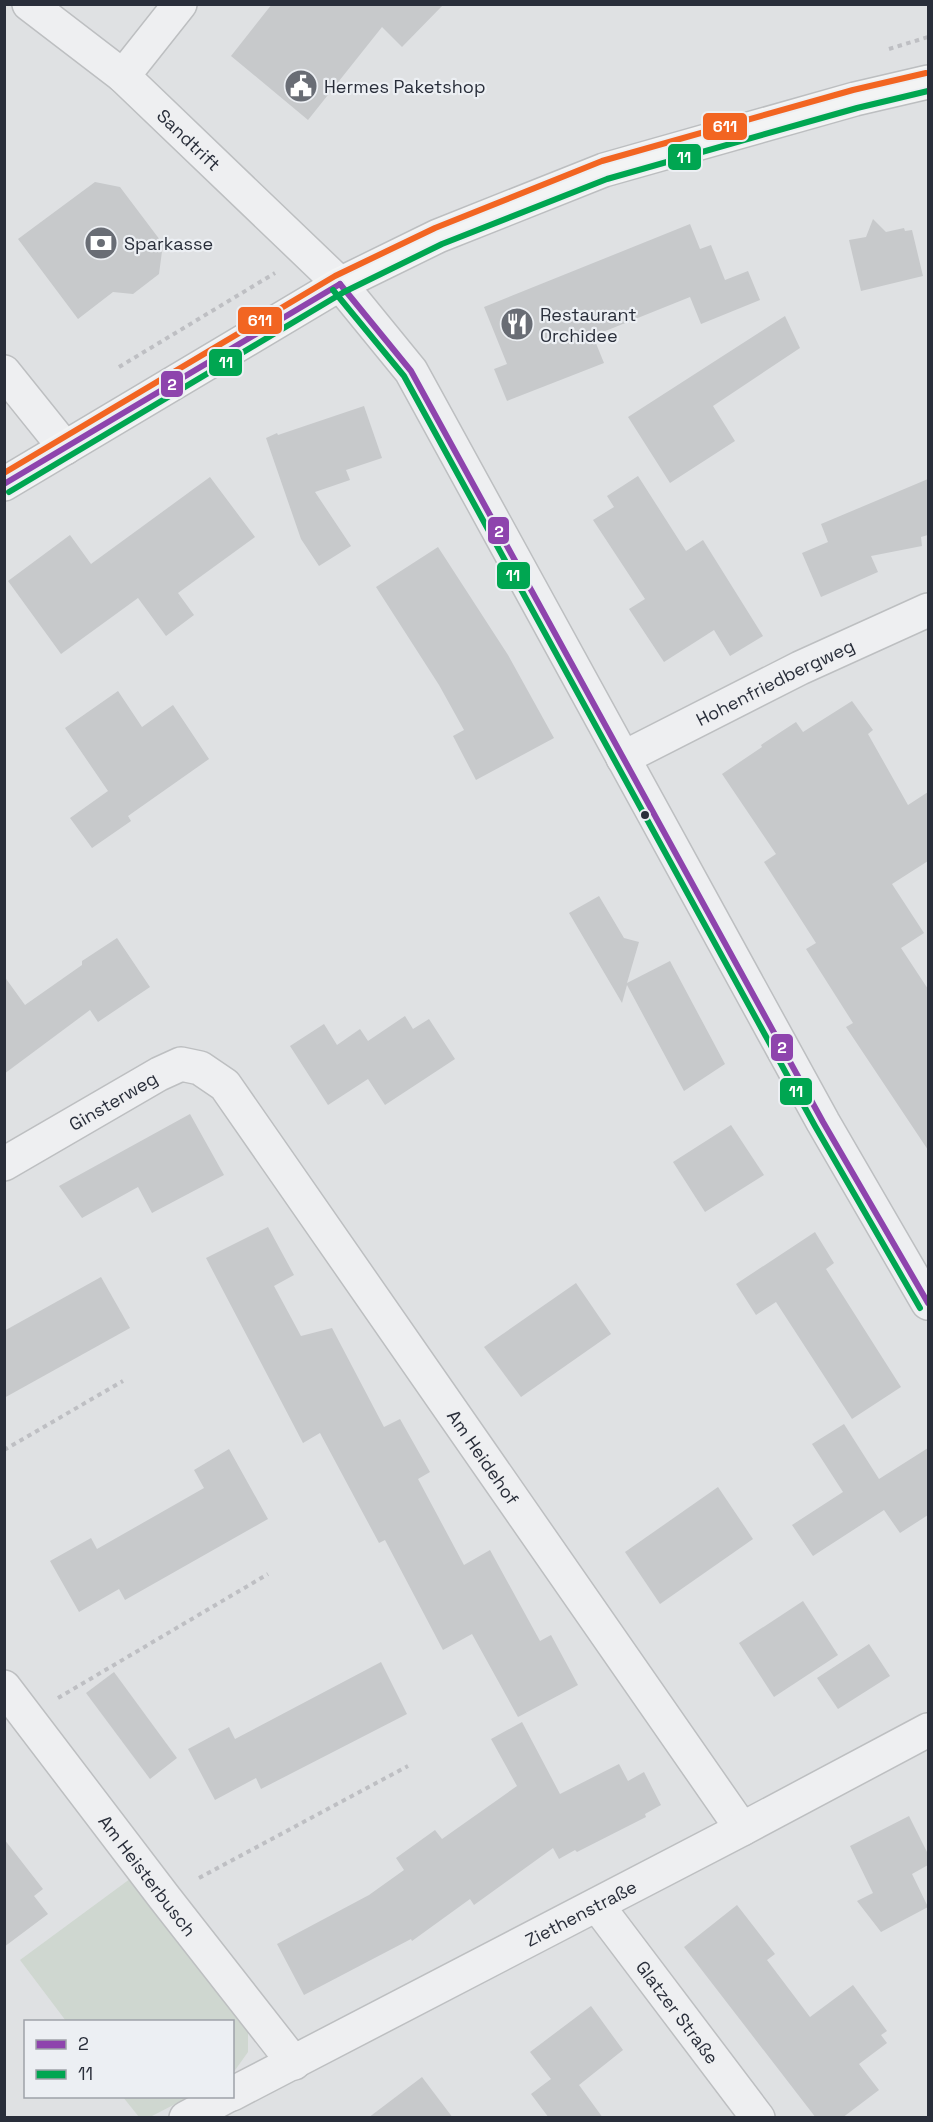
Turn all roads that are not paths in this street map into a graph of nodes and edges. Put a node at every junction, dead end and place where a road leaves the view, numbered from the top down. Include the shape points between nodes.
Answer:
1 (29, 4) edge
2 (180, 4) edge
3 (123, 76) junction
4 (928, 82) edge
5 (340, 284) junction
6 (4, 372) edge
7 (65, 448) junction
8 (4, 484) edge
9 (928, 610) edge
10 (623, 758) junction
11 (225, 1085) joint
12 (4, 1164) edge
13 (928, 1303) edge
14 (4, 1687) edge
15 (928, 1730) edge
16 (742, 1829) junction
17 (597, 1905) junction
18 (294, 2063) junction
19 (234, 2093) edge
20 (225, 2098) edge
21 (186, 2118) edge
22 (758, 2118) edge

1 - 3 street, Sandtrift
2 - 3 street
3 - 5 street, Sandtrift
4 - 5 main road via 604,170 438,236
5 - 7 main road
5 - 10 street, Sandtrift via 411,371
6 - 7 street
7 - 8 main road
9 - 10 street, Hohenfriedbergweg via 800,668
10 - 13 street, Sandtrift via 823,1122
11 - 12 street, Ginsterweg via 200,1068 181,1064
11 - 16 street, Am Heidehof
14 - 18 street, Am Heisterbusch
15 - 16 street, Ziethenstraße
16 - 17 street, Ziethenstraße
17 - 18 street, Ziethenstraße
17 - 22 street, Glatzer Straße
18 - 19 street, Ziethenstraße
20 - 21 street

